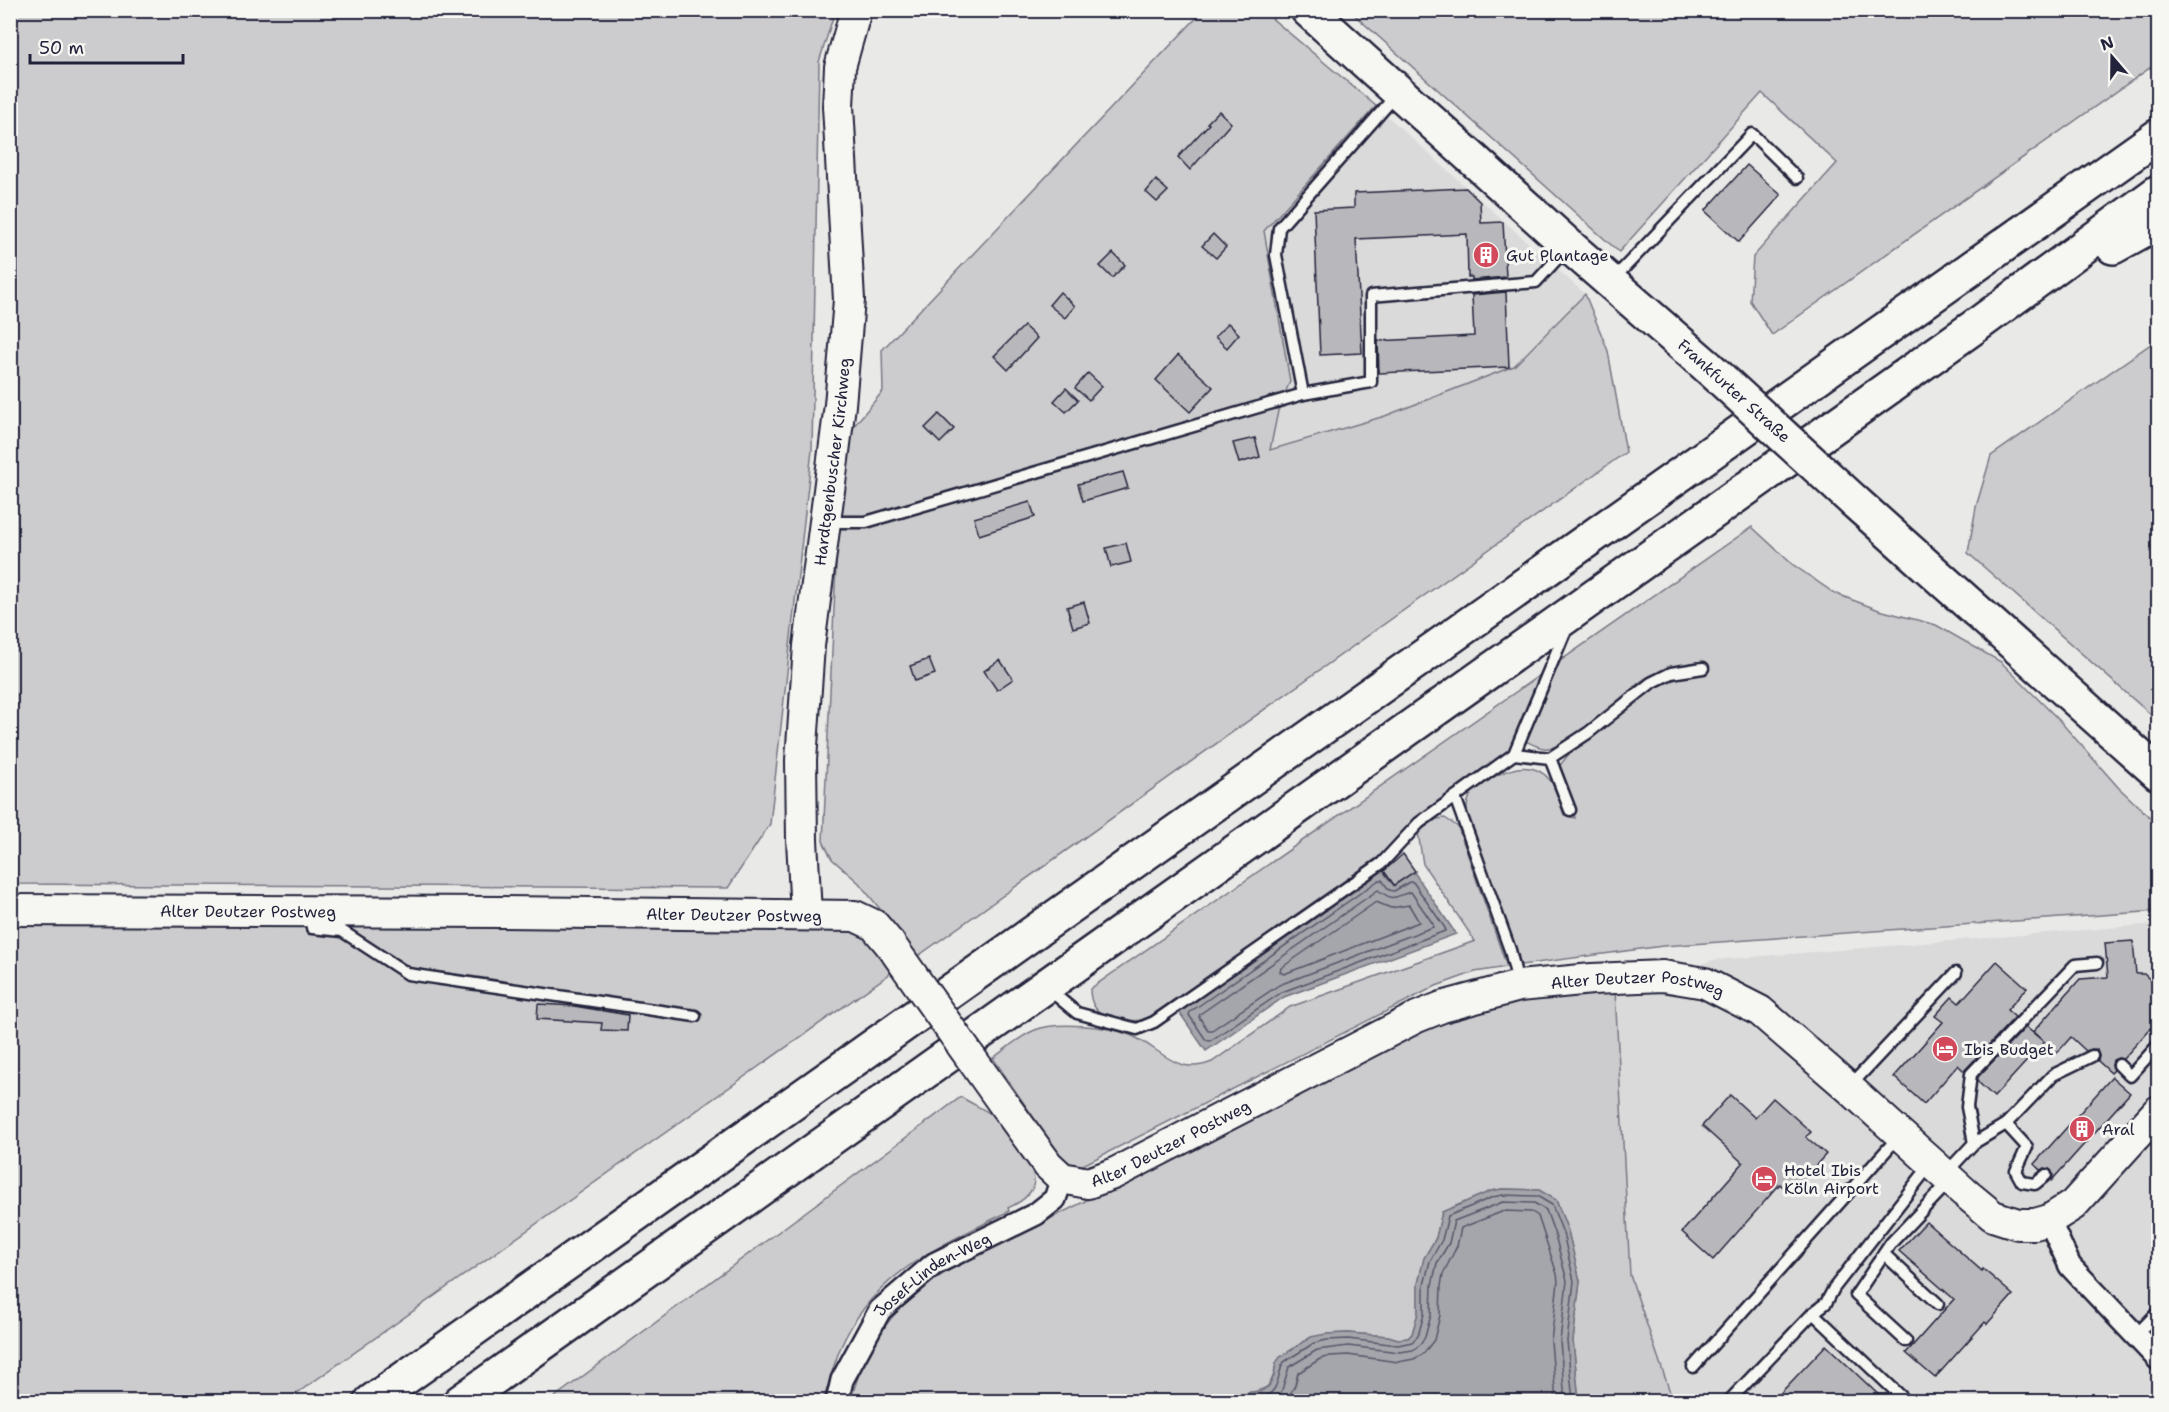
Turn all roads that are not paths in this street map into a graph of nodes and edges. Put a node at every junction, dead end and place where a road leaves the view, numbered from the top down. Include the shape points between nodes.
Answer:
1 (856, 10) edge
2 (1308, 10) edge
3 (1399, 92) junction
4 (2158, 136) edge
5 (1797, 178) dead end
6 (2158, 192) edge
7 (2158, 222) edge
8 (1569, 246) junction
9 (1608, 280) junction
10 (1981, 322) junction
11 (1303, 394) junction
12 (824, 522) junction
13 (1575, 610) junction
14 (1703, 668) dead end
15 (1514, 754) junction
16 (1550, 758) junction
17 (2158, 773) edge
18 (1455, 797) junction
19 (1570, 810) dead end
20 (10, 910) edge
21 (309, 912) junction
22 (806, 914) junction
23 (2097, 963) dead end
24 (1956, 973) dead end
25 (1045, 986) junction
26 (1519, 986) junction
27 (696, 1016) dead end
28 (2158, 1045) edge
29 (2092, 1056) dead end
30 (2119, 1065) dead end
31 (2130, 1076) junction
32 (2122, 1086) dead end
33 (1849, 1088) junction
34 (2157, 1115) edge
35 (2006, 1124) junction
36 (1900, 1134) junction
37 (1974, 1143) junction
38 (1943, 1172) junction
39 (2046, 1175) dead end
40 (1062, 1178) junction
41 (2049, 1220) junction
42 (1884, 1254) junction
43 (1938, 1304) dead end
44 (2158, 1312) edge
45 (1813, 1313) junction
46 (2135, 1336) junction
47 (1906, 1341) dead end
48 (2158, 1359) edge
49 (1693, 1367) dead end
50 (370, 1401) edge
51 (460, 1401) edge
52 (837, 1401) edge
53 (1728, 1401) edge
54 (1907, 1401) edge

1 - 12 street, Hardtgenbuscher Kirchweg via 840,67 838,106 849,300
2 - 3 main road, Frankfurter Straße
3 - 8 main road, Frankfurter Straße
3 - 11 lane via 1279,228 1276,255
4 - 50 main road
5 - 9 lane via 1752,134
6 - 10 main road
7 - 10 main road
8 - 9 main road, Frankfurter Straße
8 - 11 lane via 1536,282 1371,296 1371,382
9 - 17 main road, Frankfurter Straße, bridge
10 - 13 main road
11 - 12 lane via 866,522
12 - 22 street, Hardtgenbuscher Kirchweg via 809,645 801,760
13 - 15 lane
13 - 25 main road
14 - 16 lane via 1671,673 1651,683
15 - 16 lane
15 - 18 lane
16 - 19 lane
18 - 25 lane via 1419,823 1382,863 1154,1022 1137,1029 1077,1013
18 - 26 lane via 1510,950
20 - 21 street, Alter Deutzer Postweg
21 - 22 street, Alter Deutzer Postweg
21 - 27 lane via 312,928 342,931 408,974
22 - 40 street, Alter Deutzer Postweg, bridge via 855,916 874,925 1048,1165
23 - 37 lane via 2075,965 1971,1074 1967,1107
24 - 33 lane
25 - 51 main road
26 - 33 street, Alter Deutzer Postweg via 1662,976 1705,983 1760,1011
26 - 40 street, Alter Deutzer Postweg via 1417,1017 1113,1173 1088,1183
28 - 31 lane
29 - 35 lane via 2053,1075
30 - 31 lane
31 - 32 lane
33 - 36 street, Alter Deutzer Postweg
34 - 41 street, Alter Deutzer Postweg via 2073,1205
35 - 37 lane
35 - 39 lane via 2027,1147 2016,1171 2022,1182 2035,1184
36 - 38 street, Alter Deutzer Postweg
36 - 49 lane
37 - 38 lane
38 - 41 street, Alter Deutzer Postweg via 1994,1216 2018,1224
38 - 42 lane
38 - 45 lane
40 - 52 street, Josef-Linden-Weg via 1055,1199 1036,1214 934,1264 880,1310 842,1380
41 - 46 street via 2070,1266
42 - 43 lane
42 - 47 lane via 1856,1295
44 - 46 lane
45 - 53 lane
45 - 54 lane
46 - 48 street

